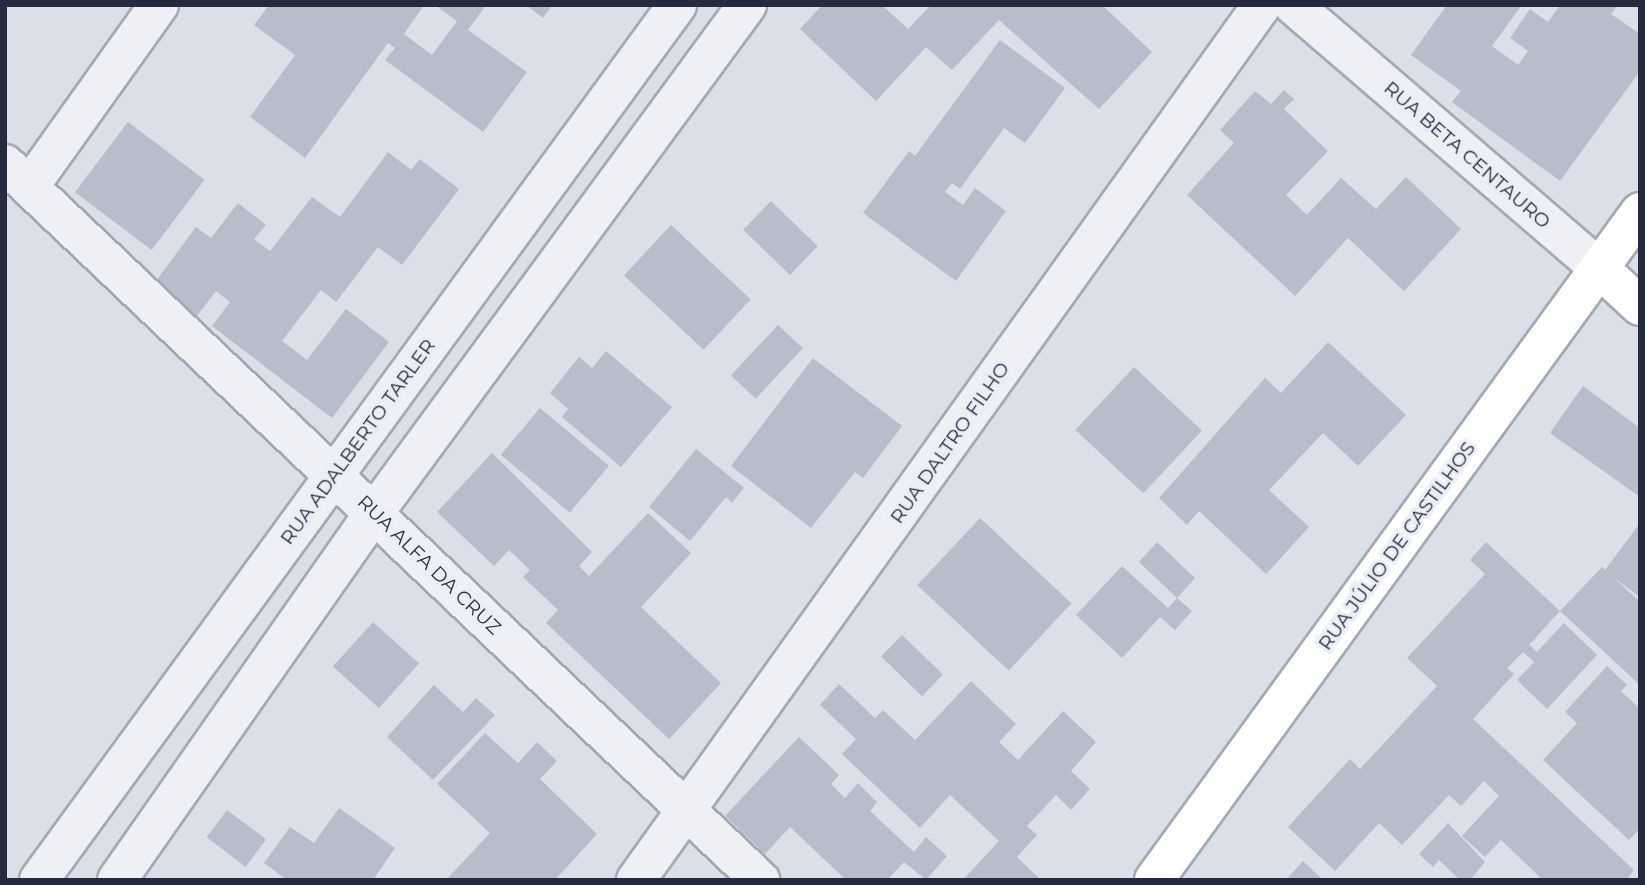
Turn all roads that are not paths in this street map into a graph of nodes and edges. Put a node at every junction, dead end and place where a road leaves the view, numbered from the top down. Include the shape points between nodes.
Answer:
1 (159, 5) edge
2 (677, 5) edge
3 (747, 5) edge
4 (1262, 5) edge
5 (1293, 5) edge
6 (17, 176) edge
7 (1640, 212) edge
8 (1600, 268) junction
9 (1640, 306) edge
10 (334, 475) junction
11 (374, 513) junction
12 (687, 813) junction
13 (39, 880) edge
14 (117, 880) edge
15 (636, 880) edge
16 (760, 880) edge
17 (1154, 880) edge

1 - 6 street
2 - 10 street, RUA ADALBERTO TARLER
3 - 11 street
4 - 12 street, RUA DALTRO FILHO
5 - 8 street, RUA BETA CENTAURO
6 - 10 street, RUA ALFA DA CRUZ
7 - 8 street, RUA JÚLIO DE CASTILHOS
8 - 9 street, RUA BETA CENTAURO
8 - 17 street, RUA JÚLIO DE CASTILHOS
10 - 11 street, RUA ALFA DA CRUZ
10 - 13 street, RUA ADALBERTO TARLER
11 - 12 street, RUA ALFA DA CRUZ
11 - 14 street
12 - 15 street, RUA DALTRO FILHO
12 - 16 street, RUA ALFA DA CRUZ

